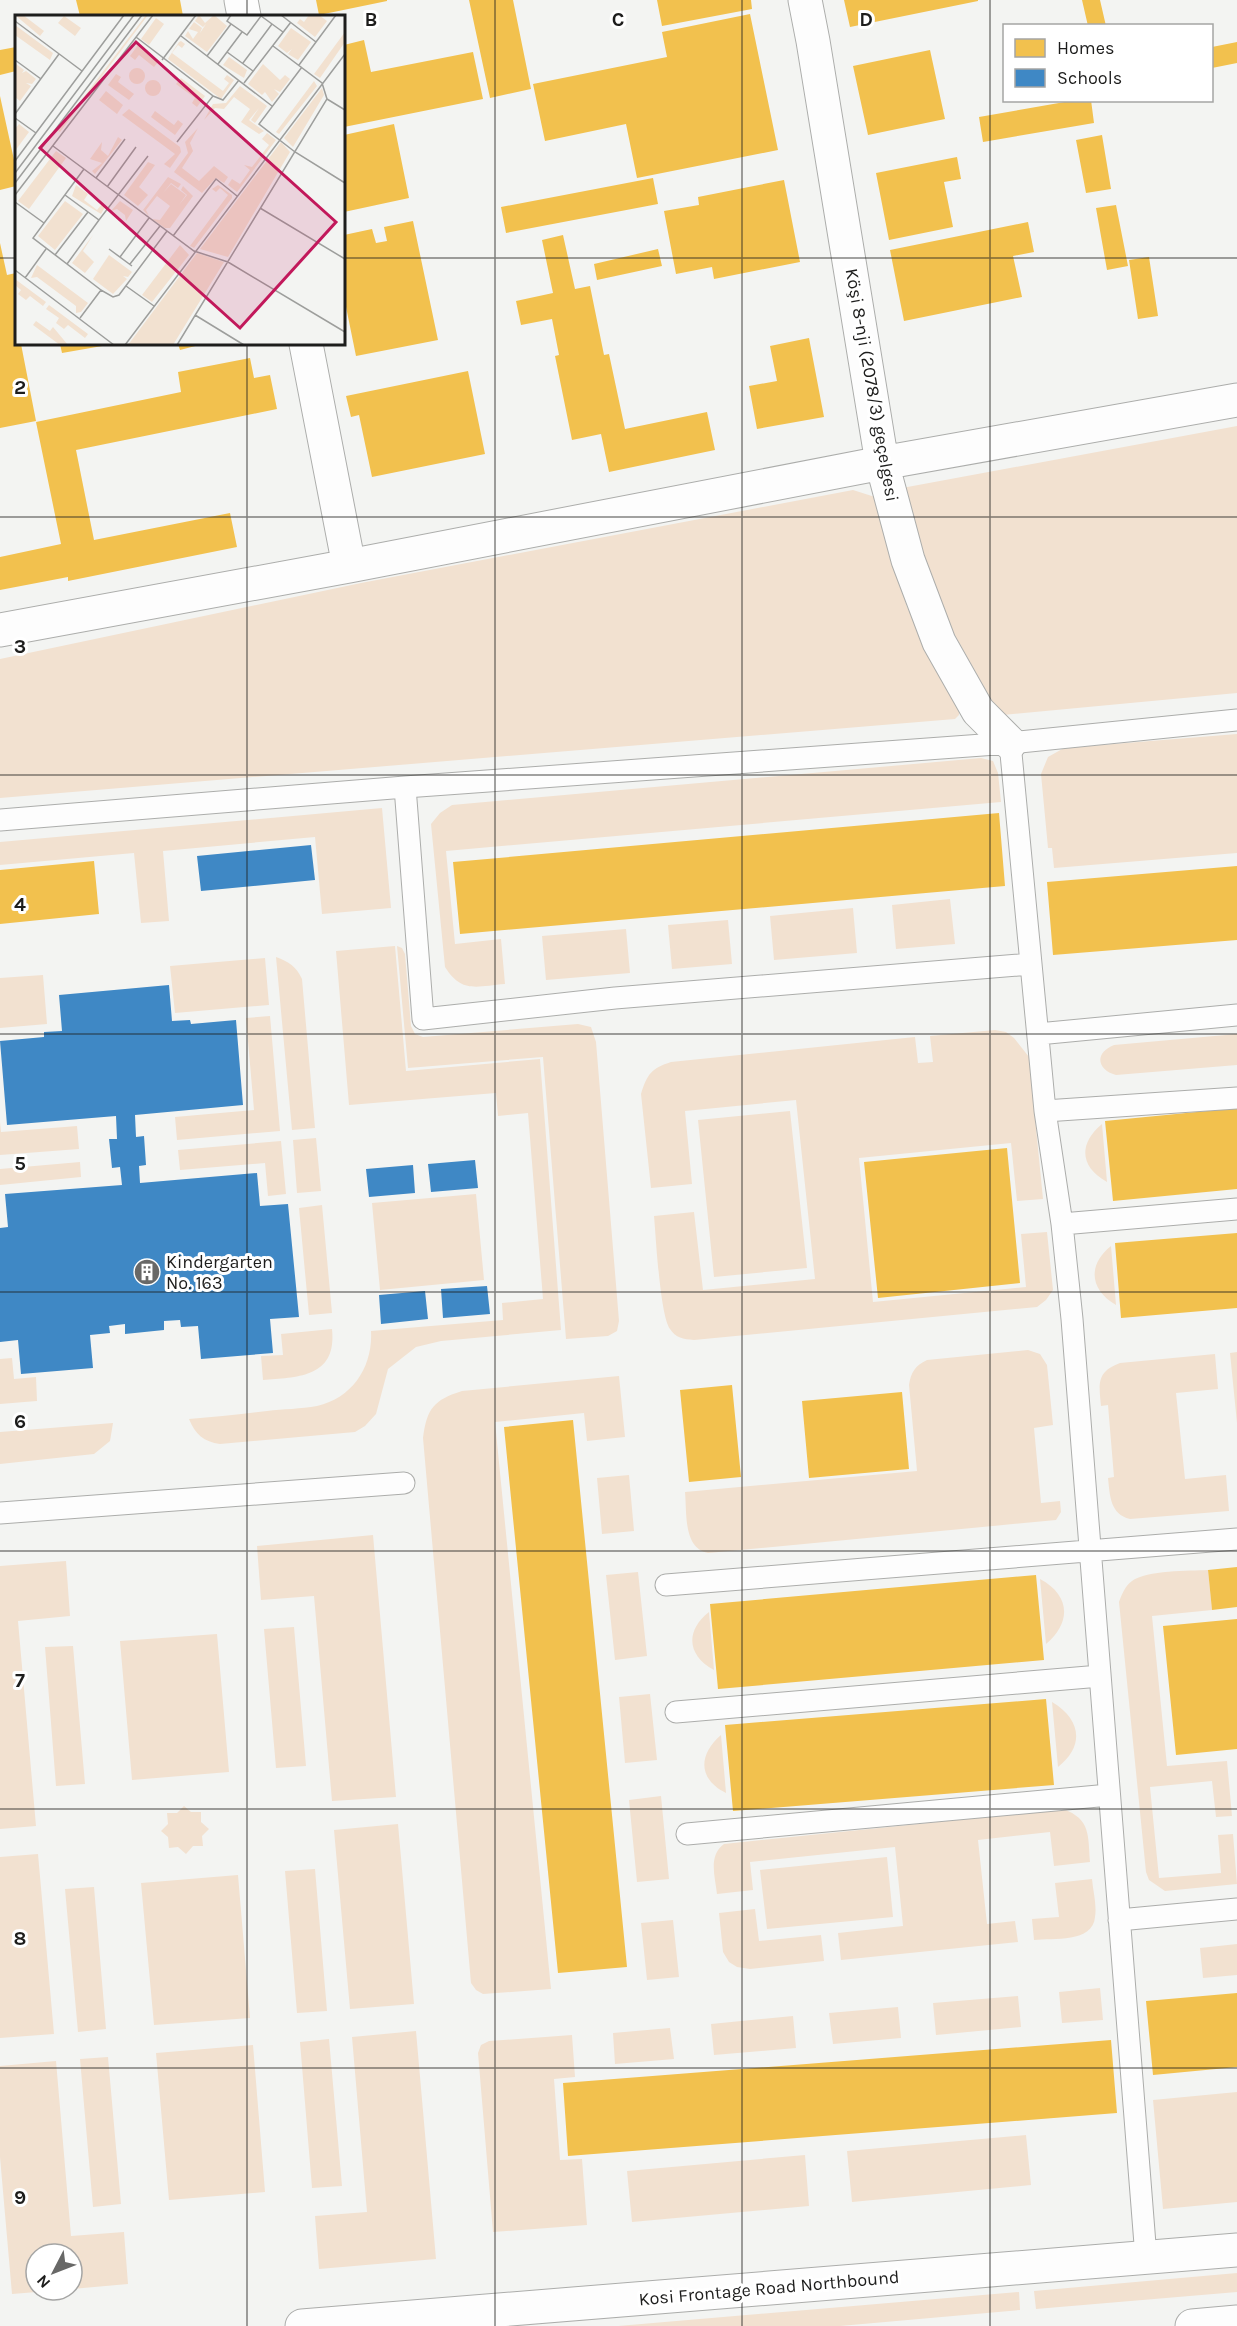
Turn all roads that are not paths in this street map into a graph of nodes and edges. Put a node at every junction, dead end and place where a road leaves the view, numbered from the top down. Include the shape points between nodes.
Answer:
1 (241, 0) edge
2 (805, 0) edge
3 (244, 15) edge
4 (306, 345) edge
5 (1237, 400) edge
6 (882, 463) junction
7 (349, 566) junction
8 (0, 630) edge
9 (1237, 720) edge
10 (1010, 743) junction
11 (405, 787) junction
12 (0, 820) edge
13 (1031, 964) junction
14 (1237, 1015) edge
15 (1038, 1034) junction
16 (1237, 1098) edge
17 (1045, 1111) junction
18 (1237, 1209) edge
19 (1062, 1224) junction
20 (404, 1483) dead end
21 (0, 1513) edge
22 (1237, 1539) edge
23 (1090, 1551) junction
24 (666, 1585) dead end
25 (1100, 1676) junction
26 (676, 1712) dead end
27 (1109, 1795) junction
28 (687, 1834) dead end
29 (1237, 1909) edge
30 (1119, 1920) junction
31 (1237, 2250) edge
32 (1146, 2257) junction
33 (1237, 2322) edge
34 (302, 2326) edge
35 (1192, 2326) edge

1 - 3 street
2 - 6 street, Köşi 8-nji (2078/3) geçelgesi
4 - 7 street
5 - 6 street
6 - 7 street
6 - 10 street, Köşi 8-nji (2078/3) geçelgesi via 908,560 939,642 978,711
7 - 8 street
9 - 10 lane
10 - 11 lane
10 - 13 lane
11 - 12 lane
11 - 13 lane via 423,1019 615,998
13 - 15 lane
14 - 15 lane
15 - 17 lane
16 - 17 lane
17 - 19 lane
18 - 19 lane
19 - 23 lane
20 - 21 lane
22 - 23 lane
23 - 24 lane
23 - 25 lane
25 - 26 lane
25 - 27 lane
27 - 28 lane
27 - 30 lane
29 - 30 lane
30 - 32 lane
31 - 32 street, Kosi Frontage Road Northbound
32 - 34 street, Kosi Frontage Road Northbound
33 - 35 street

